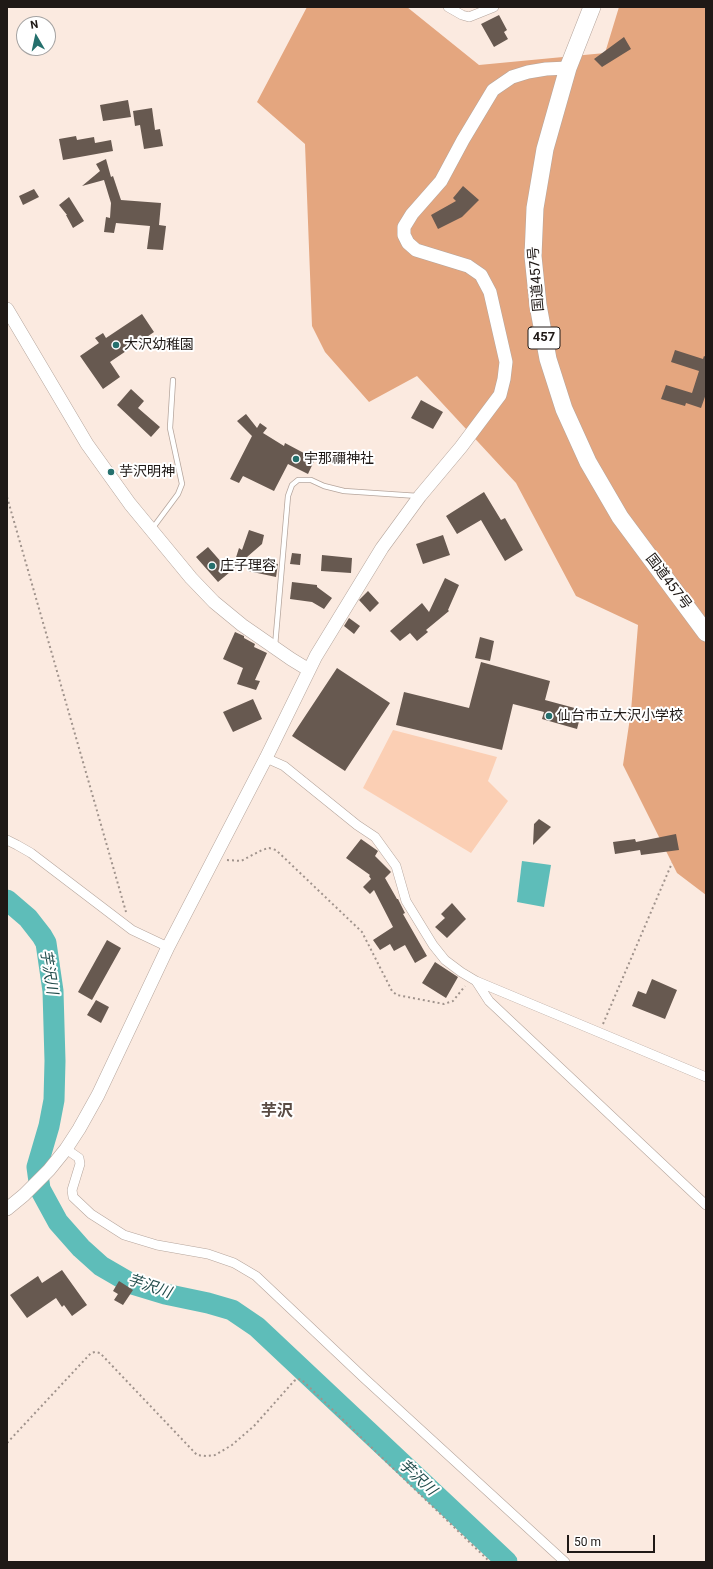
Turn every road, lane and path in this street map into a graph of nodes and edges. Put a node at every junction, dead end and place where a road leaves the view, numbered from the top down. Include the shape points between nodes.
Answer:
1 (448, 7) edge
2 (494, 7) edge
3 (592, 7) edge
4 (568, 68) junction
5 (7, 308) edge
6 (173, 380) dead end
7 (420, 496) junction
8 (7, 497) edge
9 (151, 529) junction
10 (706, 633) edge
11 (275, 648) junction
12 (309, 670) junction
13 (266, 758) junction
14 (7, 840) edge
15 (216, 853) junction
16 (672, 863) dead end
17 (132, 930) junction
18 (168, 947) junction
19 (476, 981) junction
20 (600, 1033) junction
21 (706, 1077) edge
22 (66, 1149) junction
23 (706, 1205) edge
24 (7, 1209) edge
25 (7, 1443) edge
26 (490, 1562) edge
27 (566, 1562) edge

1 - 2 street via 469,17
3 - 4 highway, 国道457号 / 457
4 - 7 street via 528,72 512,77 494,90 440,181 412,214 404,228 408,243 416,250 468,266 481,275 490,292 506,362 500,395
4 - 10 highway, 国道457号 / 457 via 546,149 534,208 533,256 538,305 548,359 564,409 588,462 620,517
5 - 9 street via 87,444
6 - 9 lane via 170,428 182,484 178,494
7 - 11 lane via 344,491 311,480 298,480 292,485 288,496
7 - 12 street via 382,548
8 - 17 path
9 - 11 street via 214,602
11 - 12 street
12 - 13 street
13 - 15 street
13 - 19 street via 284,766 375,837 396,866 406,901 432,945 445,960
14 - 17 street via 36,857
15 - 18 street
15 - 19 path via 228,860 241,860 262,850 276,850 362,932 392,991 397,995 444,1004 453,1001 466,984
16 - 20 path
17 - 18 street
18 - 22 street via 98,1096
19 - 20 street
19 - 23 street via 490,1001
20 - 21 street
22 - 24 street via 28,1192
22 - 27 street via 79,1158 80,1164 72,1190 74,1197 91,1214 124,1235 157,1245 208,1254 234,1263 256,1276
25 - 26 path via 95,1352 100,1353 197,1455 215,1455 232,1446 298,1379 302,1380

